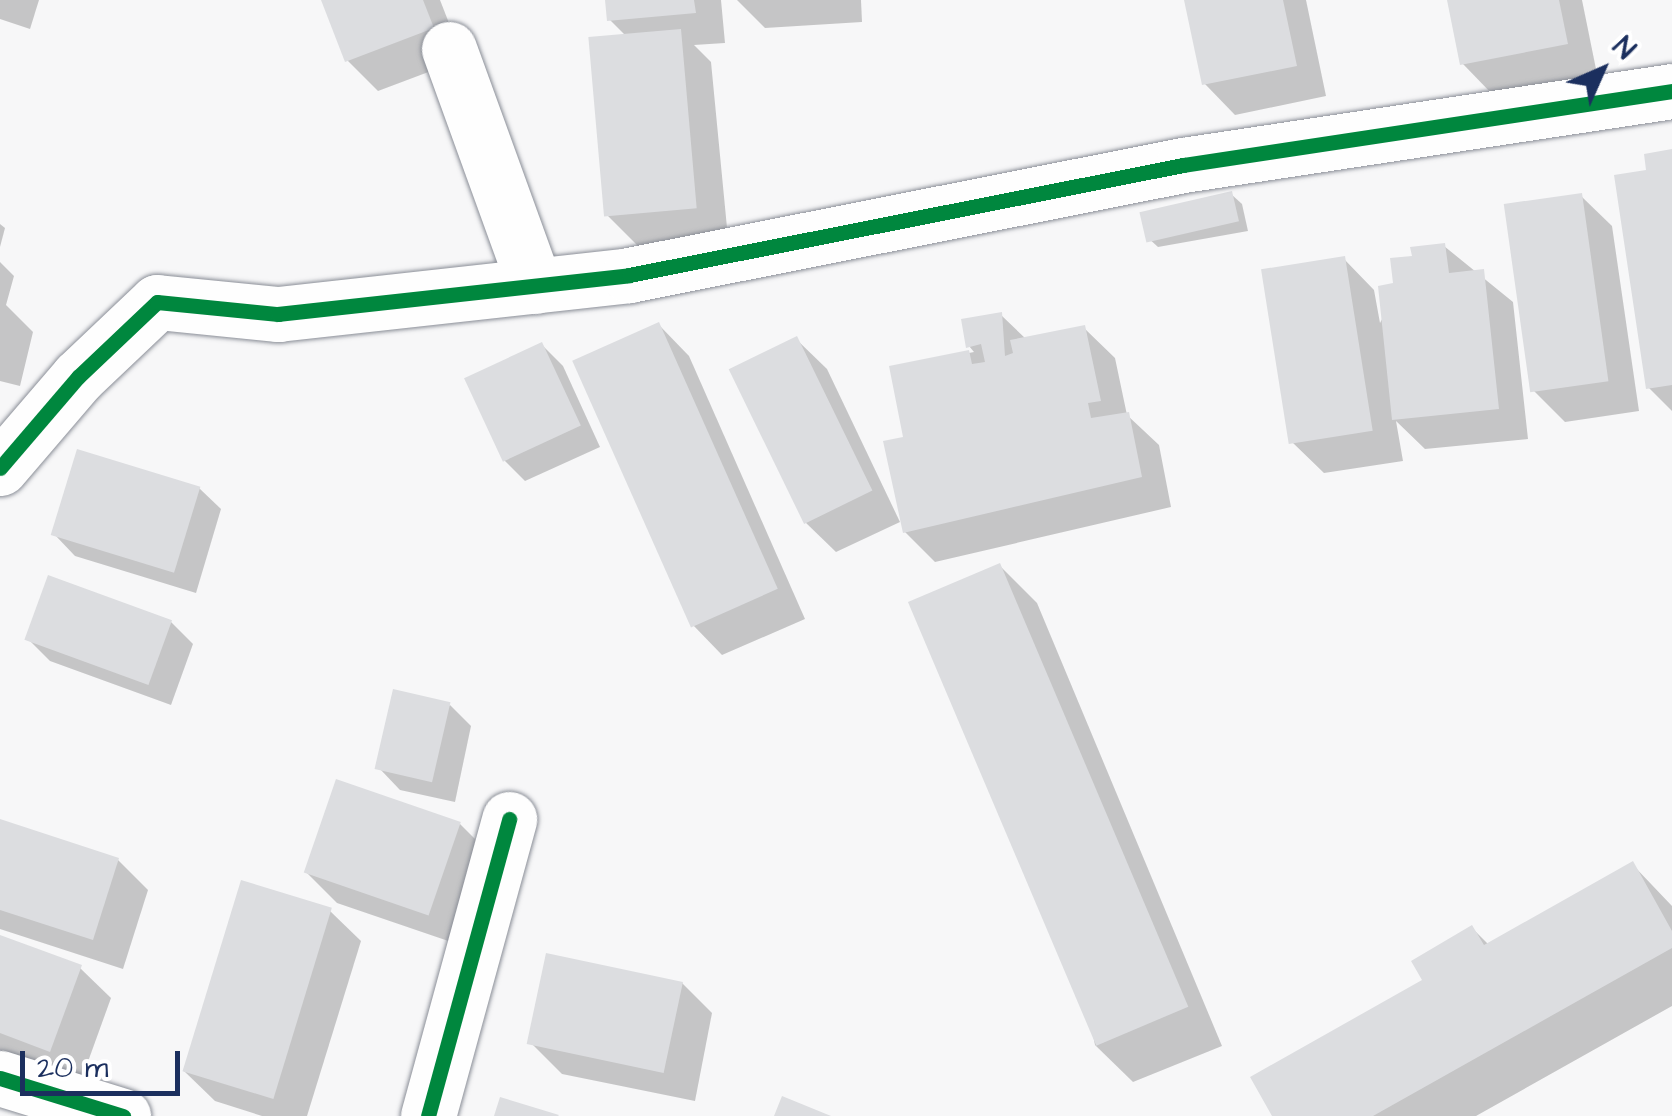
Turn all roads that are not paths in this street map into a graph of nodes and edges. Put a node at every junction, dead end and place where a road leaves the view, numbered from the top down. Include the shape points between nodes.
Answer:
1 (449, 49) dead end
2 (1672, 91) edge
3 (536, 286) junction
4 (0, 468) edge
5 (509, 819) dead end
6 (0, 1078) edge
7 (123, 1116) edge
8 (428, 1116) edge

1 - 3 street
2 - 3 street via 1183,165 630,275
3 - 4 street via 278,314 157,302 78,377
5 - 8 street
6 - 7 street

